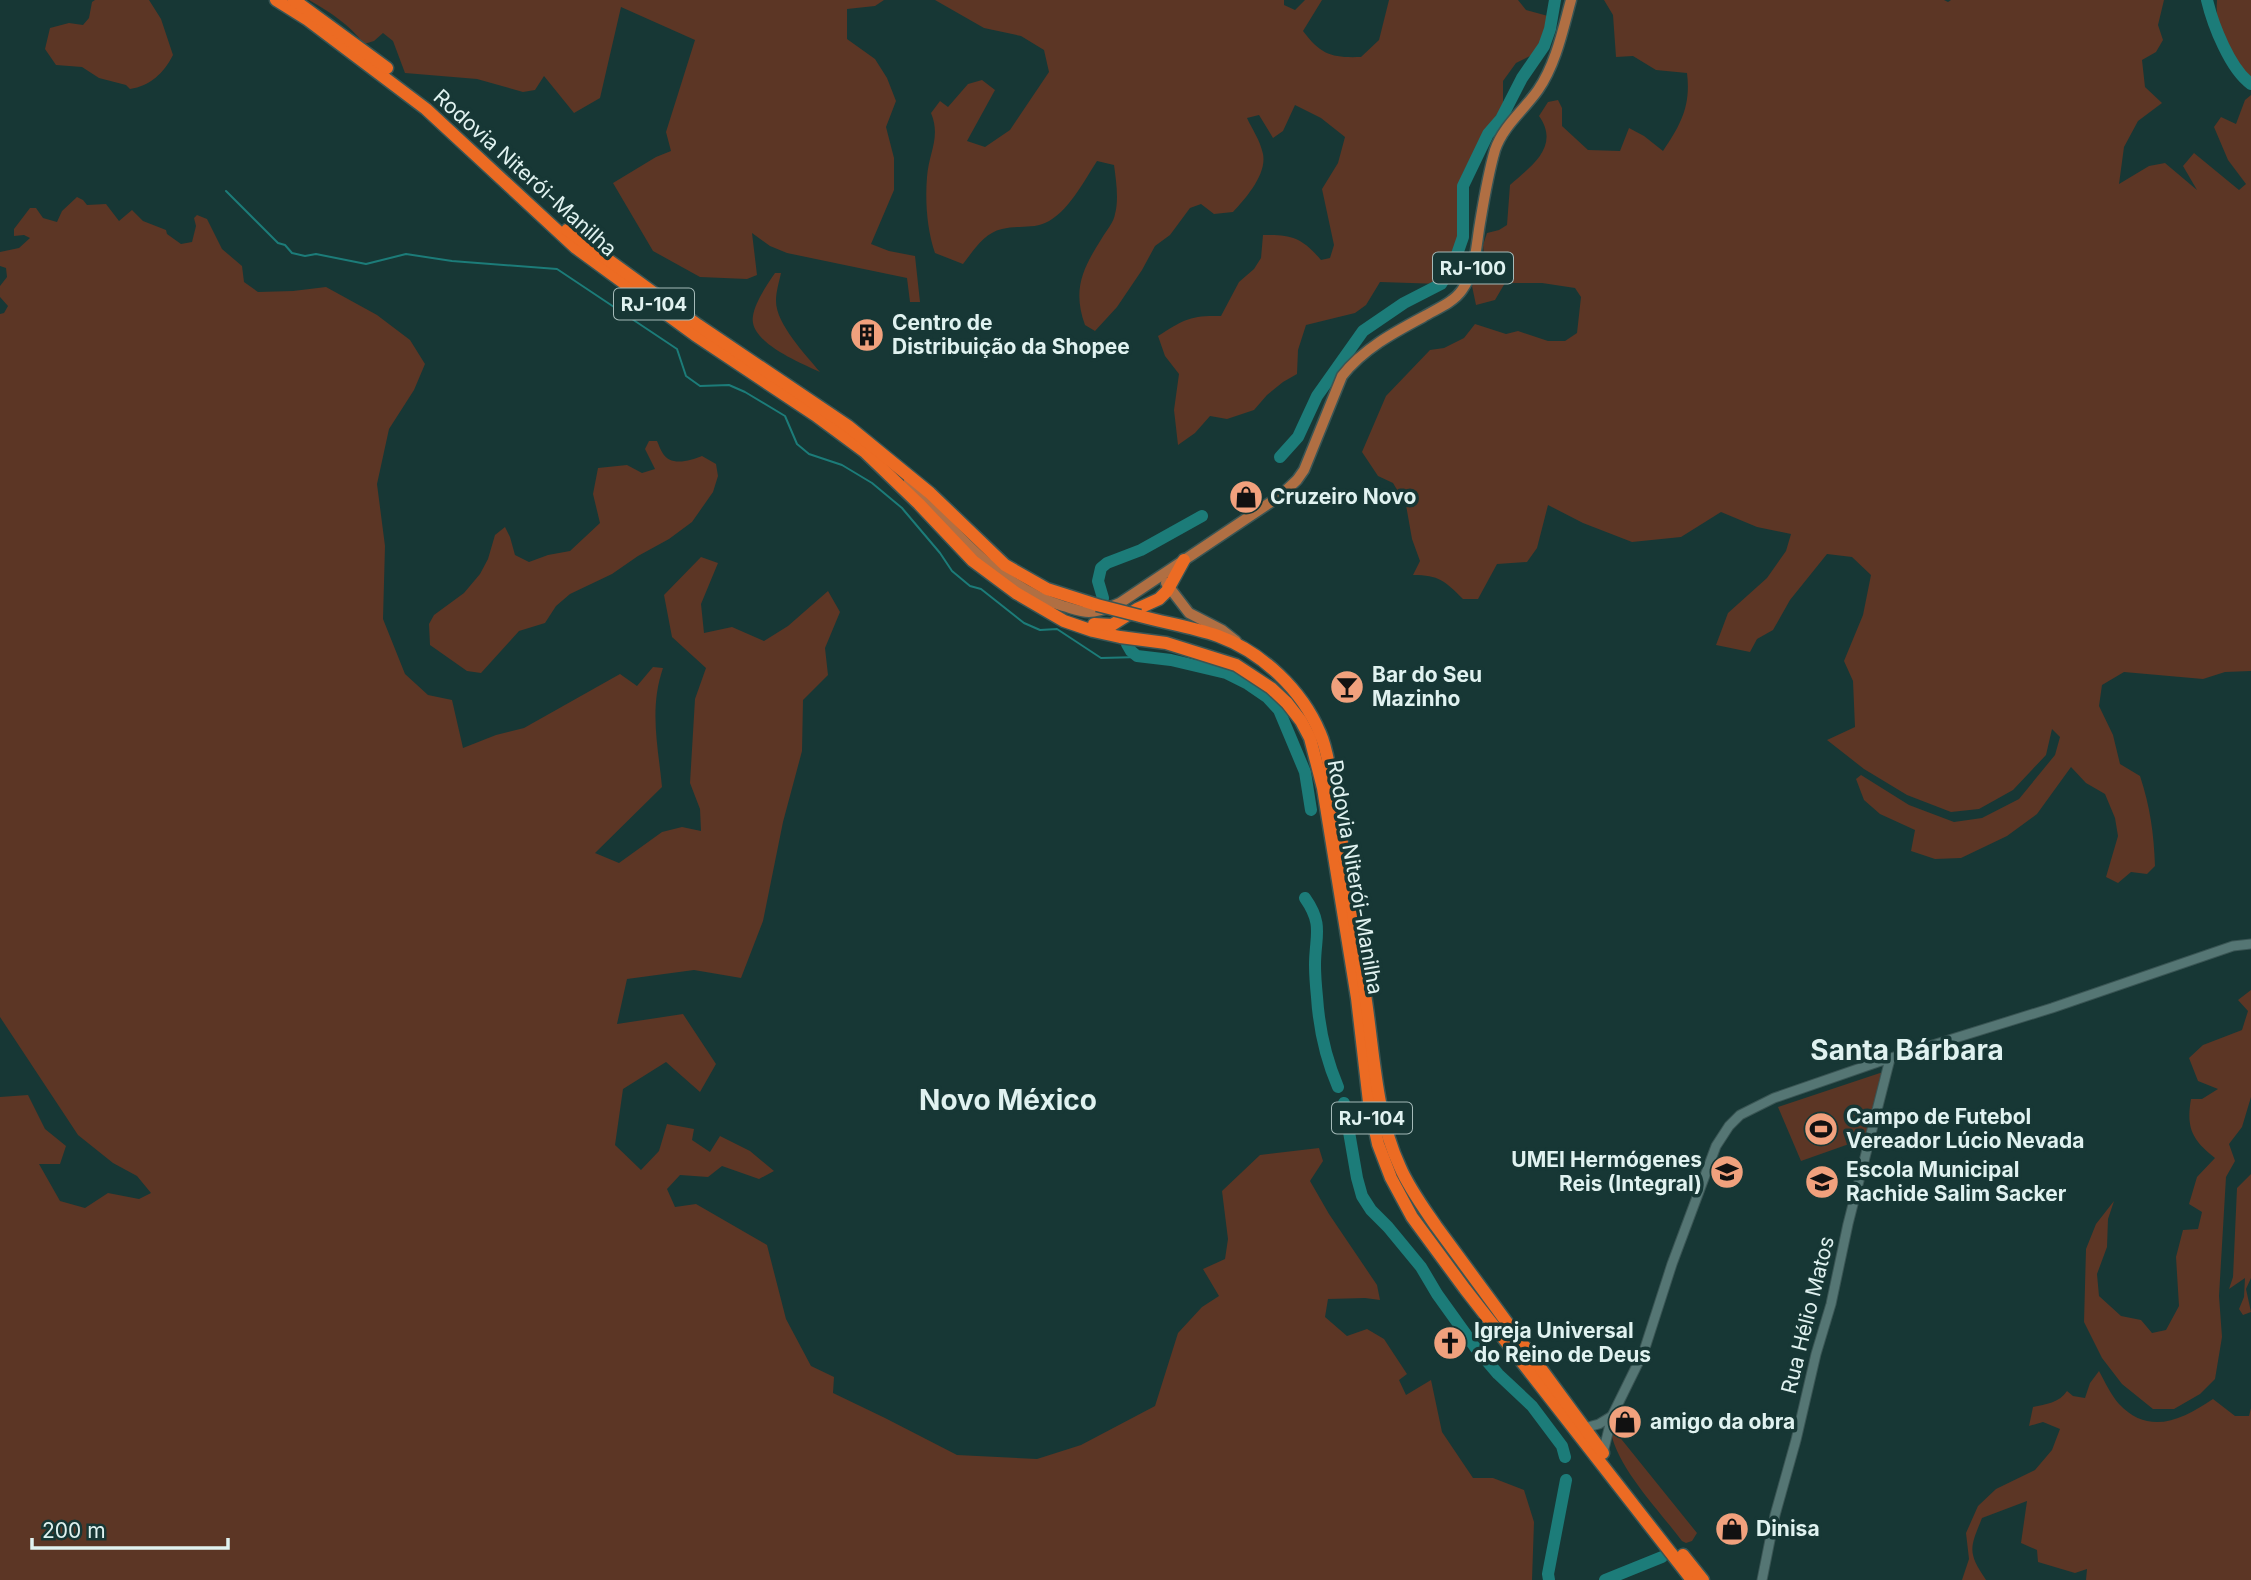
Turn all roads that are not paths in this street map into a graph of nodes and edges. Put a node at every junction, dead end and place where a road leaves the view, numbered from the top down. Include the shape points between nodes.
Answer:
1 (276, 0) edge
2 (294, 0) edge
3 (1571, 0) edge
4 (893, 463) junction
5 (1184, 560) junction
6 (1156, 579) junction
7 (1170, 587) junction
8 (1180, 601) junction
9 (1120, 603) junction
10 (1034, 605) junction
11 (1118, 622) junction
12 (1166, 643) junction
13 (1249, 651) junction
14 (2251, 944) edge
15 (1890, 1059) junction
16 (1612, 1416) junction
17 (1584, 1428) junction
18 (1603, 1453) junction
19 (1692, 1580) edge
20 (1703, 1580) edge
21 (1762, 1580) edge

1 - 10 highway, Rodovia Niterói-Manilha / RJ-104 via 426,109 576,248 865,452 973,561
2 - 4 highway, Rodovia Niterói-Manilha / RJ-104 via 428,101 571,233
3 - 5 main road, RJ-100 via 1548,73 1496,147 1473,266 1462,290 1358,357 1342,376 1311,457 1295,482
4 - 9 main road via 939,515 1012,582 1080,611 1098,611
4 - 13 highway, Rodovia Niterói-Manilha / RJ-104, bridge via 1005,565 1047,589 1216,636
5 - 6 main road, RJ-100
5 - 7 highway
5 - 8 main road
6 - 7 main road
6 - 9 main road, RJ-100
7 - 8 main road
7 - 11 highway via 1159,599
8 - 13 main road via 1193,616
9 - 11 highway
10 - 11 highway via 1101,626
10 - 12 highway, Rodovia Niterói-Manilha / RJ-104 via 1093,631
11 - 12 highway via 1127,630
12 - 19 highway, Rodovia Niterói-Manilha / RJ-104 via 1250,673 1301,721 1324,789 1369,1102 1391,1178 1412,1217 1465,1289
13 - 17 highway, Rodovia Niterói-Manilha / RJ-104 via 1290,687 1312,718 1326,750 1380,1099 1399,1166 1436,1226
14 - 15 street via 2233,946
15 - 16 street via 1774,1098 1750,1108 1728,1126 1694,1202 1644,1351
15 - 21 street, Rua Hélio Matos
16 - 17 street
16 - 18 street
17 - 18 highway, Rodovia Niterói-Manilha / RJ-104
18 - 20 highway, Rodovia Niterói-Manilha / RJ-104

